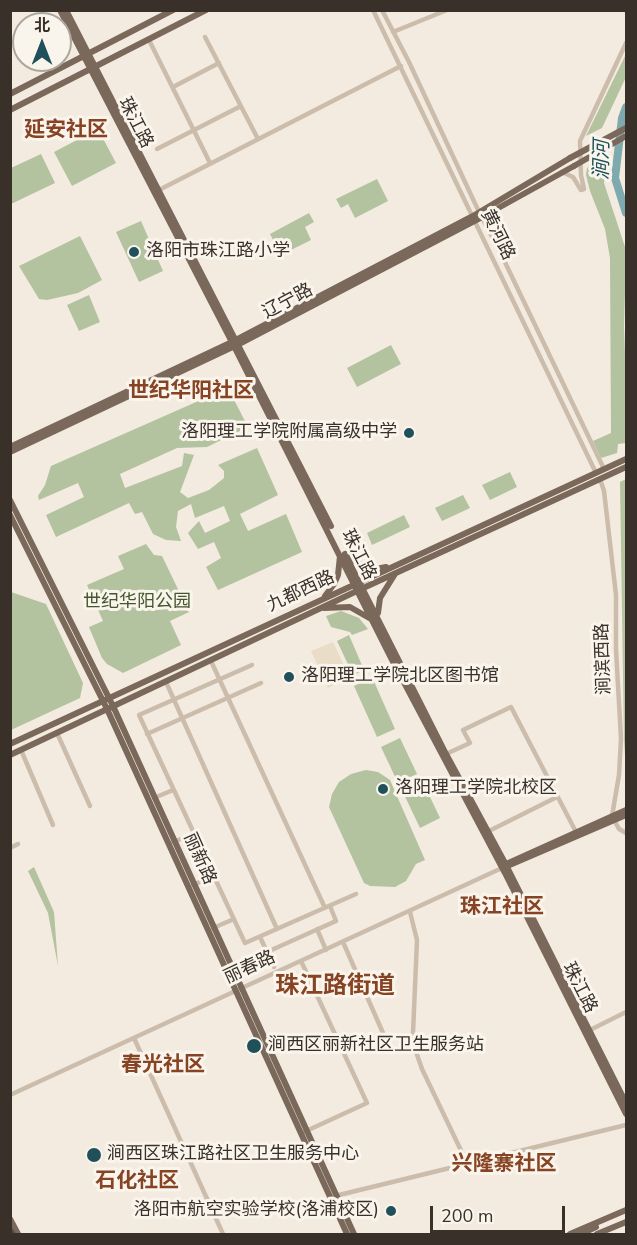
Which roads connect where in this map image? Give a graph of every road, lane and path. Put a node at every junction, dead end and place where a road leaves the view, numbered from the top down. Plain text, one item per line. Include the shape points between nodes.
1 (60, 10) edge
2 (66, 10) edge
3 (173, 10) edge
4 (206, 10) edge
5 (373, 10) edge
6 (382, 10) edge
7 (447, 10) edge
8 (393, 32) junction
9 (205, 37) dead end
10 (148, 40) junction
11 (627, 44) edge
12 (86, 55) junction
13 (409, 62) junction
14 (219, 63) junction
15 (401, 66) junction
16 (93, 68) junction
17 (173, 87) junction
18 (10, 94) edge
19 (241, 106) junction
20 (10, 110) edge
21 (627, 128) edge
22 (195, 130) junction
23 (627, 136) edge
24 (258, 139) junction
25 (157, 149) dead end
26 (210, 164) junction
27 (562, 172) junction
28 (159, 190) junction
29 (477, 216) junction
30 (236, 343) junction
31 (10, 447) edge
32 (10, 452) edge
33 (627, 459) edge
34 (627, 467) edge
35 (604, 469) junction
36 (596, 473) junction
37 (600, 479) junction
38 (10, 500) edge
39 (10, 515) edge
40 (341, 552) junction
41 (395, 565) junction
42 (396, 573) junction
43 (358, 582) junction
44 (361, 589) junction
45 (320, 600) junction
46 (321, 608) junction
47 (376, 619) junction
48 (211, 661) junction
49 (252, 665) dead end
50 (219, 680) junction
51 (166, 682) junction
52 (261, 683) dead end
53 (228, 698) junction
54 (106, 700) junction
55 (174, 700) junction
56 (110, 708) junction
57 (181, 719) junction
58 (57, 733) junction
59 (147, 734) junction
60 (10, 744) edge
61 (21, 750) junction
62 (446, 754) junction
63 (10, 755) edge
64 (173, 790) junction
65 (557, 796) junction
66 (152, 799) junction
67 (90, 806) dead end
68 (627, 810) edge
69 (627, 815) edge
70 (614, 818) junction
71 (54, 825) dead end
72 (489, 831) junction
73 (576, 832) junction
74 (627, 833) edge
75 (194, 834) junction
76 (171, 842) junction
77 (18, 844) dead end
78 (10, 848) edge
79 (505, 866) junction
80 (213, 876) junction
81 (191, 886) junction
82 (356, 894) dead end
83 (327, 907) junction
84 (410, 912) junction
85 (234, 919) junction
86 (210, 929) junction
87 (277, 929) junction
88 (317, 929) junction
89 (261, 937) junction
90 (343, 942) junction
91 (326, 950) junction
92 (267, 952) junction
93 (301, 961) junction
94 (274, 967) dead end
95 (238, 990) junction
96 (627, 1012) edge
97 (590, 1030) junction
98 (383, 1033) dead end
99 (134, 1038) junction
100 (10, 1095) edge
101 (627, 1103) edge
102 (627, 1114) edge
103 (627, 1125) edge
104 (303, 1132) junction
105 (467, 1163) junction
106 (333, 1197) junction
107 (627, 1211) edge
108 (10, 1219) edge
109 (627, 1223) edge
110 (584, 1233) edge
111 (18, 1234) edge
112 (223, 1234) edge
113 (346, 1234) edge
114 (354, 1234) edge
115 (570, 1234) edge
116 (597, 1234) edge
117 (608, 1234) edge

1 - 12 main road, 珠江路
2 - 12 main road, 珠江路
3 - 12 main road
4 - 10 main road
5 - 15 street, 黄河路
6 - 8 street, 黄河路
7 - 8 street
8 - 13 street, 黄河路
9 - 14 street
10 - 16 main road
10 - 17 street
11 - 27 street via 580,141 584,189
12 - 16 main road, 珠江路
12 - 18 main road
13 - 15 street
13 - 29 street, 黄河路
14 - 17 street
14 - 19 street
15 - 24 street
15 - 29 street, 黄河路
16 - 20 main road
16 - 28 main road, 珠江路
16 - 30 main road, 珠江路
17 - 22 street
19 - 22 street
19 - 24 street
21 - 29 main road, 辽宁路, bridge
22 - 25 street
22 - 26 street
23 - 27 main road, 辽宁路, bridge
24 - 26 street
26 - 28 street
27 - 29 main road, 辽宁路
28 - 30 main road, 珠江路
29 - 30 main road, 辽宁路
29 - 35 street, 黄河路 via 502,256
29 - 36 street, 黄河路
30 - 31 main road, 辽宁路
30 - 32 main road, 辽宁路
30 - 40 main road, 珠江路
33 - 35 main road, 九都西路
34 - 37 main road, 九都西路
35 - 36 main road, 九都西路
36 - 41 main road, 九都西路
37 - 42 main road, 九都西路
37 - 70 street, 涧滨西路 via 616,595 621,739
38 - 54 main road, 丽新路
39 - 54 main road, 丽新路
40 - 41 main road via 363,566 376,569
40 - 43 main road, 珠江路
40 - 45 main road via 334,584
41 - 43 main road, 九都西路
42 - 44 main road, 九都西路
42 - 47 main road via 380,597
43 - 44 main road, 珠江路
43 - 45 main road, 九都西路
44 - 46 main road, 九都西路
44 - 47 main road, 珠江路
45 - 54 main road, 九都西路
46 - 47 main road via 350,607
46 - 48 main road, 九都西路
47 - 62 main road, 珠江路
47 - 79 main road, 珠江路
48 - 50 street
48 - 51 main road, 九都西路
49 - 50 street
50 - 53 street
50 - 55 street
51 - 55 street
51 - 56 main road, 九都西路
52 - 53 street
53 - 57 street
53 - 83 street
54 - 56 main road, 丽新路
54 - 60 main road, 九都西路
55 - 57 street
55 - 59 street via 139,716
56 - 58 main road, 九都西路
56 - 66 main road, 丽新路
57 - 59 street
57 - 87 street
58 - 61 main road, 九都西路
58 - 67 street
59 - 64 street
61 - 63 main road, 九都西路
61 - 71 street
62 - 65 street via 470,743 463,730 511,707
62 - 72 main road, 珠江路
64 - 66 street
64 - 75 street
65 - 72 street
65 - 73 street
66 - 76 main road, 丽新路
68 - 70 main road, 丽春路
69 - 70 main road, 丽春路
70 - 73 main road, 丽春路
70 - 74 street via 619,829
70 - 79 main road, 丽春路
72 - 79 main road, 珠江路
73 - 79 main road, 丽春路
75 - 76 street
75 - 80 street
76 - 81 main road, 丽新路
77 - 78 street
79 - 84 street, 丽春路
79 - 97 main road, 珠江路
79 - 102 main road, 珠江路
80 - 81 street
80 - 85 street
81 - 86 main road, 丽新路
82 - 83 street
83 - 87 street
83 - 88 street via 336,921
84 - 90 street, 丽春路
84 - 105 street via 417,940 414,1046
85 - 86 street
85 - 89 street via 245,944
86 - 95 main road, 丽新路
87 - 89 street
88 - 91 street
88 - 92 street
89 - 92 street
90 - 91 street, 丽春路
90 - 98 street
91 - 93 street, 丽春路
92 - 94 street
93 - 95 street, 丽春路
93 - 104 street via 367,1103
95 - 99 street, 丽春路
95 - 104 main road, 丽新路
96 - 97 street
97 - 101 main road, 珠江路
99 - 100 street, 丽春路
99 - 112 street
103 - 105 street
104 - 106 main road, 丽新路
105 - 106 street
106 - 113 main road, 丽新路
106 - 114 main road, 丽新路
107 - 110 main road
107 - 115 main road
108 - 111 main road
109 - 116 main road
109 - 117 main road

